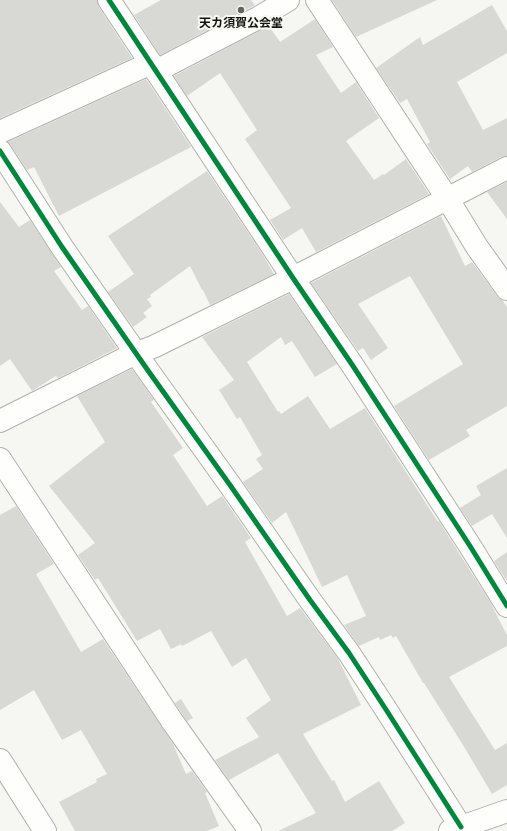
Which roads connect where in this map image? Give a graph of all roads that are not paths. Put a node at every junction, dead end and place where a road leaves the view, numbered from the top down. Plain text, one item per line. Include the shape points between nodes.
1 (109, 0) edge
2 (288, 0) edge
3 (317, 0) edge
4 (154, 67) junction
5 (0, 132) edge
6 (0, 152) edge
7 (507, 168) edge
8 (447, 198) junction
9 (293, 278) junction
10 (507, 289) edge
11 (136, 353) junction
12 (0, 421) edge
13 (0, 459) edge
14 (507, 606) edge
15 (0, 760) edge
16 (507, 810) edge
17 (462, 828) edge
18 (45, 831) edge
19 (250, 831) edge

1 - 4 street
2 - 4 street via 258,18
3 - 8 street
4 - 5 street
4 - 9 street
6 - 11 street
7 - 8 street
8 - 9 street
8 - 10 street
9 - 11 street
9 - 14 street via 362,380
11 - 12 street
11 - 17 street via 349,653
13 - 19 street via 172,721
15 - 18 street
16 - 17 street

